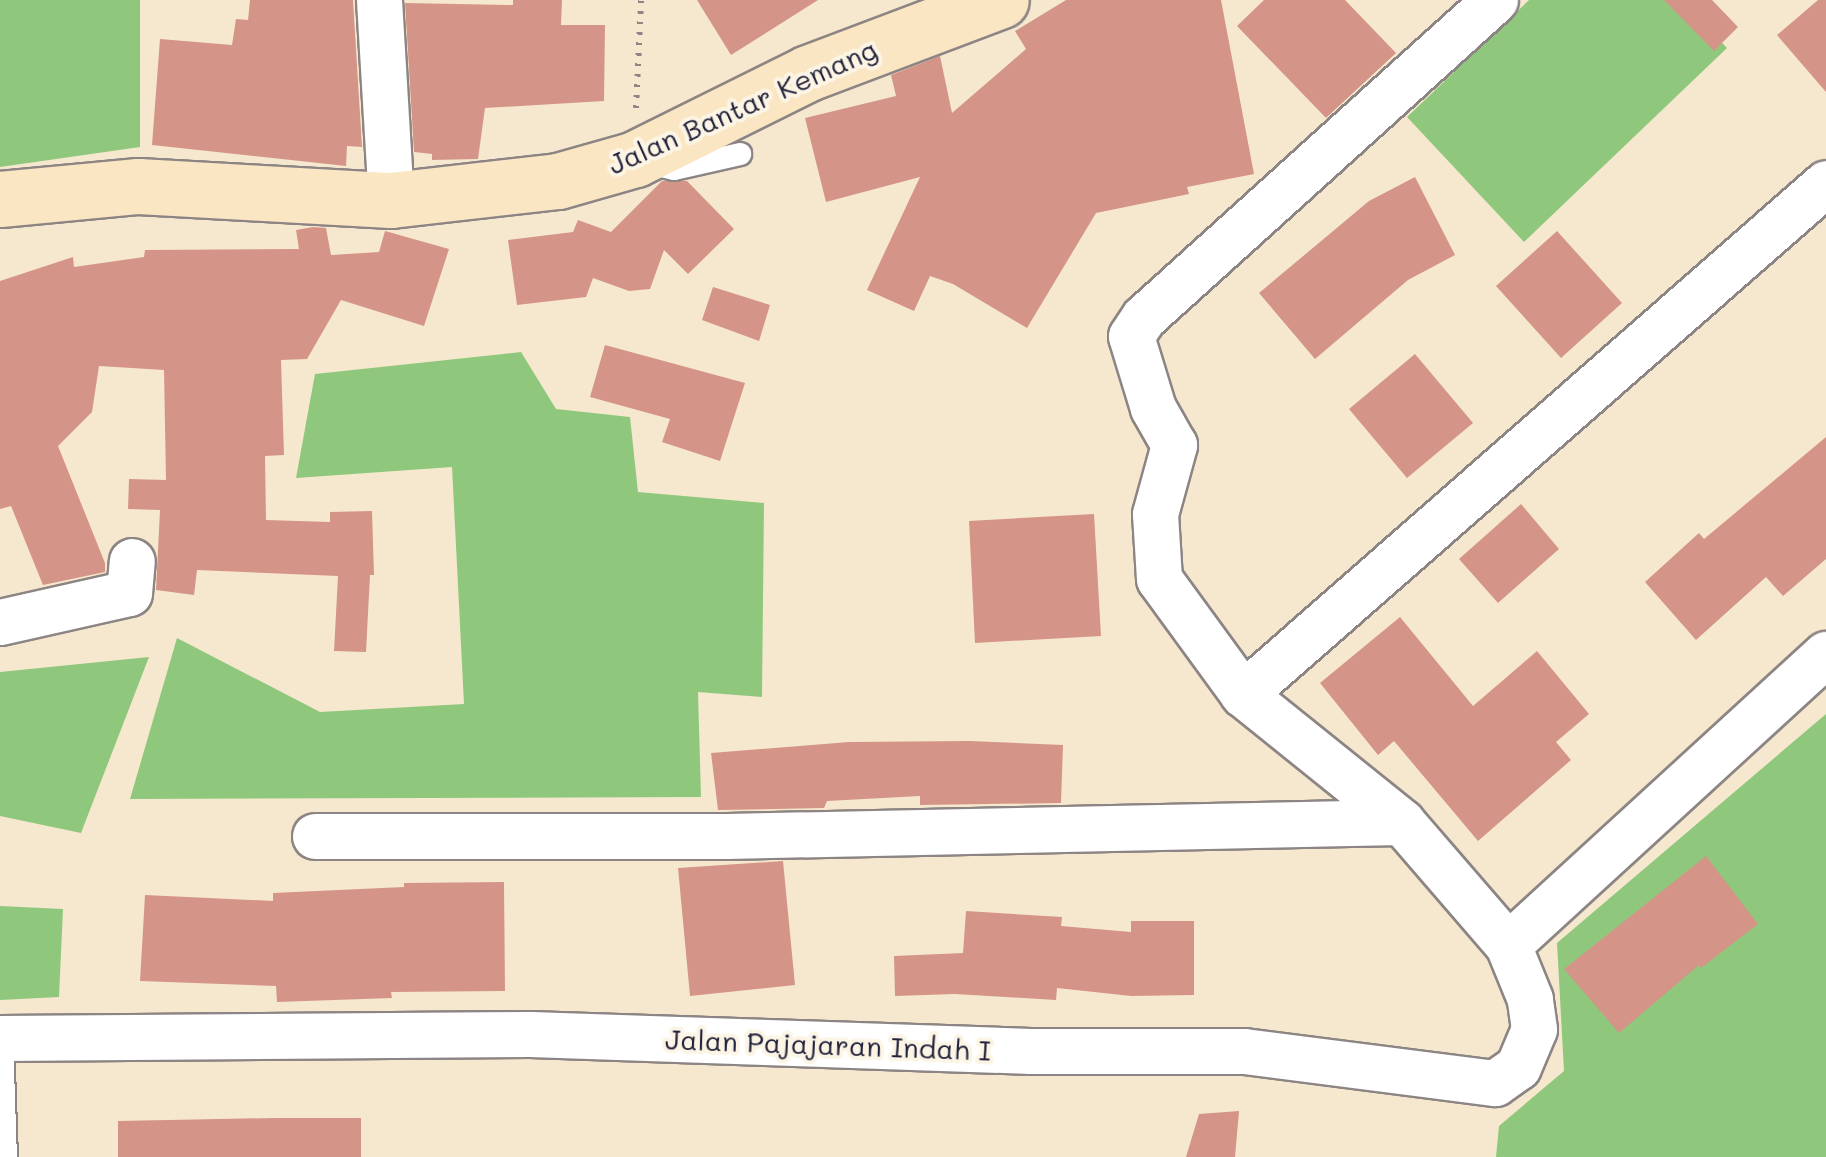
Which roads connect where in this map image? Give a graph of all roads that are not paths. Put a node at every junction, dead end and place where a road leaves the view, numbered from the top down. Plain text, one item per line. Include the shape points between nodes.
1 (379, 0) edge
2 (1000, 0) edge
3 (1495, 0) edge
4 (740, 154) dead end
5 (635, 159) junction
6 (1826, 183) edge
7 (0, 199) edge
8 (390, 200) junction
9 (132, 562) dead end
10 (0, 622) edge
11 (1826, 654) edge
12 (1244, 694) junction
13 (1402, 822) junction
14 (315, 836) dead end
15 (1508, 944) junction
16 (1, 1038) edge
17 (6, 1157) edge

1 - 8 street
2 - 5 street, Jalan Bantar Kemang via 808,74
3 - 12 street, Jalan Pajajaran Indah I via 1144,316 1131,336 1153,408 1174,444 1155,514 1159,579
4 - 5 lane via 674,169
5 - 8 street, Jalan Bantar Kemang via 558,182
6 - 12 street
7 - 8 street, Jalan Bantar Kemang via 138,186
9 - 10 street via 128,593
11 - 15 street
12 - 13 street, Jalan Pajajaran Indah I
13 - 14 street via 726,836
13 - 15 street, Jalan Pajajaran Indah I
15 - 16 street, Jalan Pajajaran Indah I via 1534,1029 1518,1068 1494,1083 1244,1051 1031,1051 530,1034
16 - 17 lane

